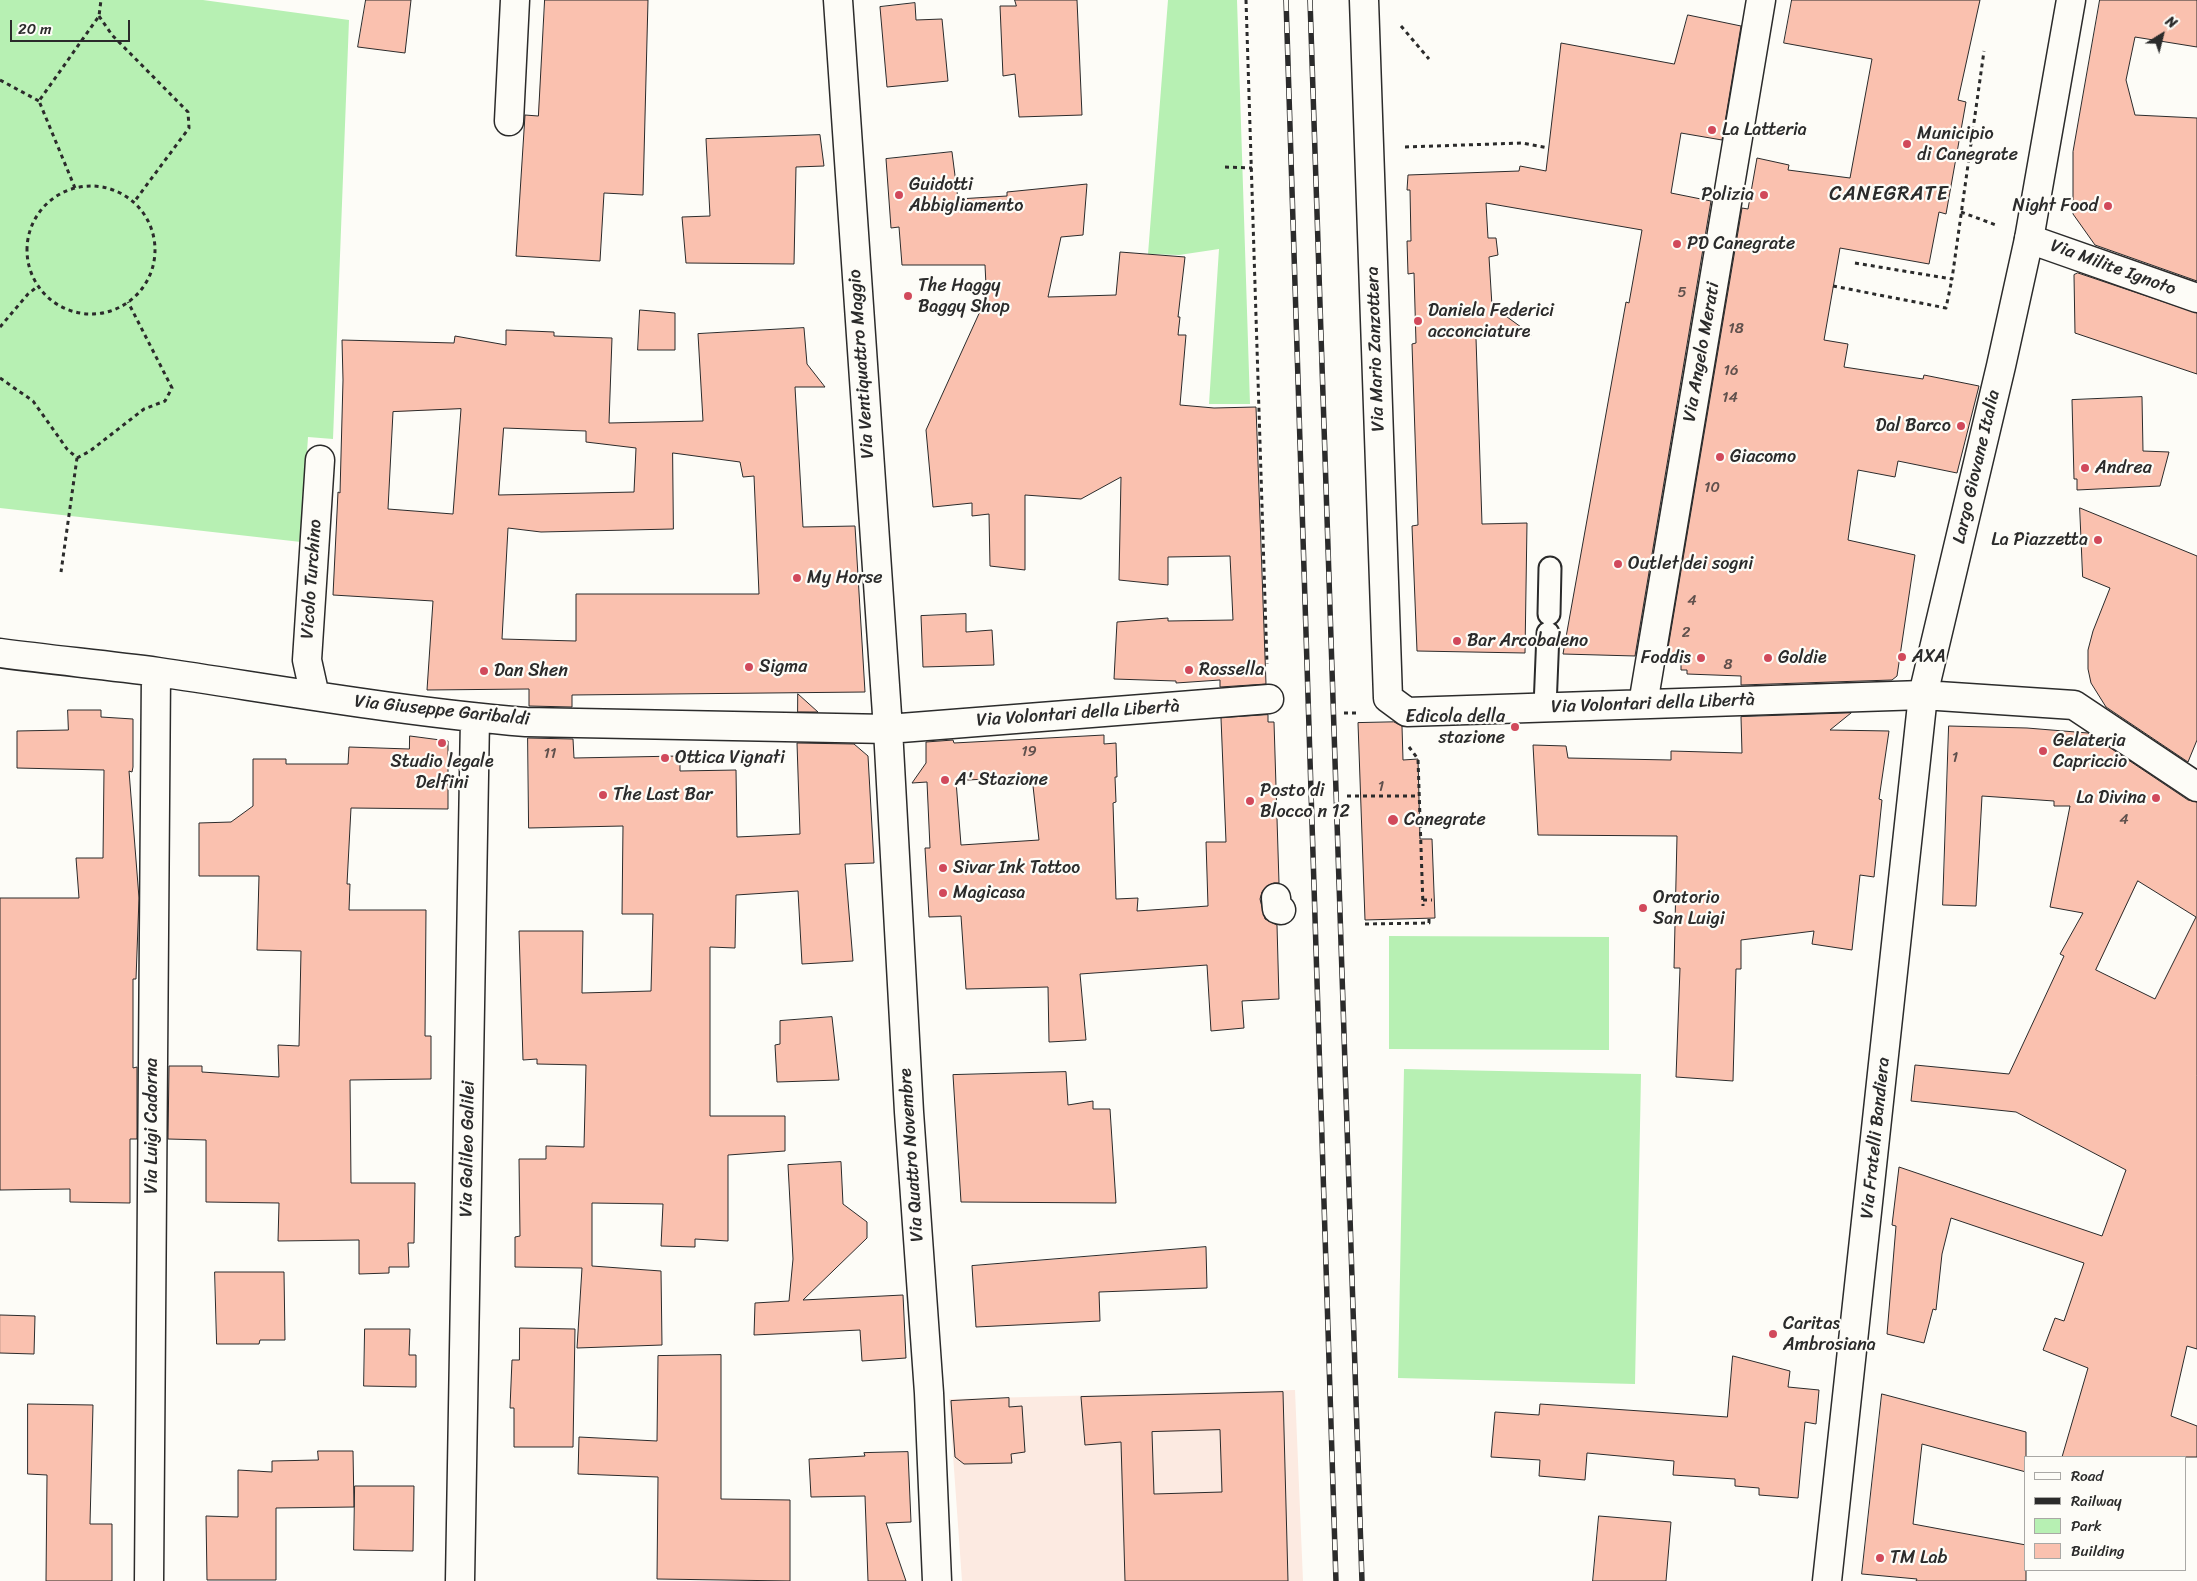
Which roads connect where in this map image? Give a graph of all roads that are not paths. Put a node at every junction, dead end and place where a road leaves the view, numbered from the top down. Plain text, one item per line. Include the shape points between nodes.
1 (515, 0) edge
2 (838, 0) edge
3 (1364, 0) edge
4 (1761, 0) edge
5 (2071, 0) edge
6 (509, 121) dead end
7 (2029, 238) junction
8 (2197, 298) edge
9 (320, 460) dead end
10 (1550, 568) dead end
11 (0, 652) edge
12 (156, 672) junction
13 (1923, 695) junction
14 (315, 696) junction
15 (1388, 698) joint
16 (1270, 700) road end
17 (1643, 704) junction
18 (1545, 707) junction
19 (475, 718) junction
20 (888, 729) junction
21 (2197, 787) edge
22 (149, 1581) edge
23 (460, 1581) edge
24 (937, 1581) edge
25 (1827, 1581) edge

1 - 6 street
2 - 20 street, Via Ventiquattro Maggio
3 - 15 street, Via Mario Zanzottera
4 - 17 street, Via Angelo Merati
5 - 7 street, Largo Giovane Italia
7 - 8 street, Via Milite Ignoto
7 - 13 street, Largo Giovane Italia
9 - 14 street, Vicolo Turchino via 307,660
10 - 18 lane
11 - 12 street, Via Giuseppe Garibaldi
12 - 14 street, Via Giuseppe Garibaldi
12 - 22 street, Via Luigi Cadorna
13 - 17 street, Via Volontari della Libertà
13 - 21 street, Via Volontari della Libertà via 2074,705
13 - 25 street, Via Fratelli Bandiera
14 - 19 street, Via Giuseppe Garibaldi
15 - 18 street, Via Volontari della Libertà via 1407,712
16 - 20 street, Via Volontari della Libertà
17 - 18 street, Via Volontari della Libertà
19 - 20 street, Via Giuseppe Garibaldi via 526,722
19 - 23 street, Via Galileo Galilei
20 - 24 street, Via Quattro Novembre via 909,1112 929,1393

